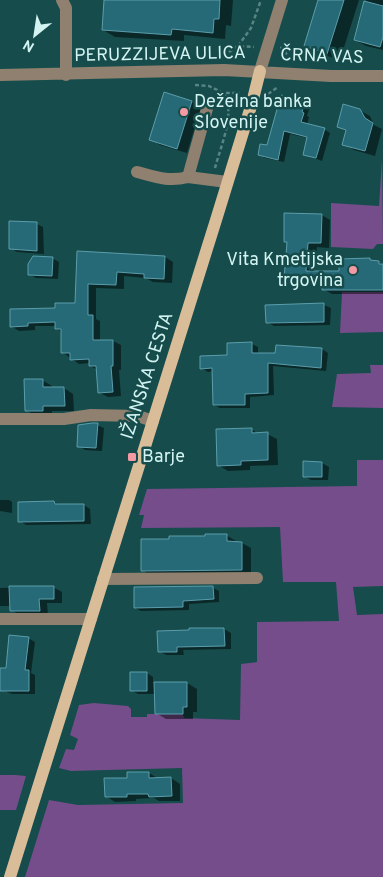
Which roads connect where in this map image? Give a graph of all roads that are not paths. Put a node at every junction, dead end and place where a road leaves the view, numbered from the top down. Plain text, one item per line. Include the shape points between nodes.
1 (62, 0) edge
2 (282, 0) edge
3 (260, 71) junction
4 (66, 74) junction
5 (0, 75) edge
6 (383, 76) edge
7 (208, 105) dead end
8 (137, 172) dead end
9 (188, 177) junction
10 (227, 182) junction
11 (0, 419) edge
12 (153, 421) junction
13 (257, 578) dead end
14 (103, 579) junction
15 (0, 619) edge
16 (91, 619) junction
17 (10, 877) edge

1 - 4 street via 66,8
2 - 3 street, IŽANSKA CESTA
3 - 4 street, PERUZZIJEVA ULICA
3 - 6 street, ČRNA VAS
3 - 10 main road, IŽANSKA CESTA
4 - 5 street, PERUZZIJEVA ULICA
7 - 9 street
8 - 9 street via 163,179
9 - 10 street
10 - 12 main road, IŽANSKA CESTA
11 - 12 street via 64,419 91,415 138,416
12 - 14 main road, IŽANSKA CESTA
13 - 14 street
14 - 16 main road, IŽANSKA CESTA
15 - 16 street
16 - 17 main road, IŽANSKA CESTA

